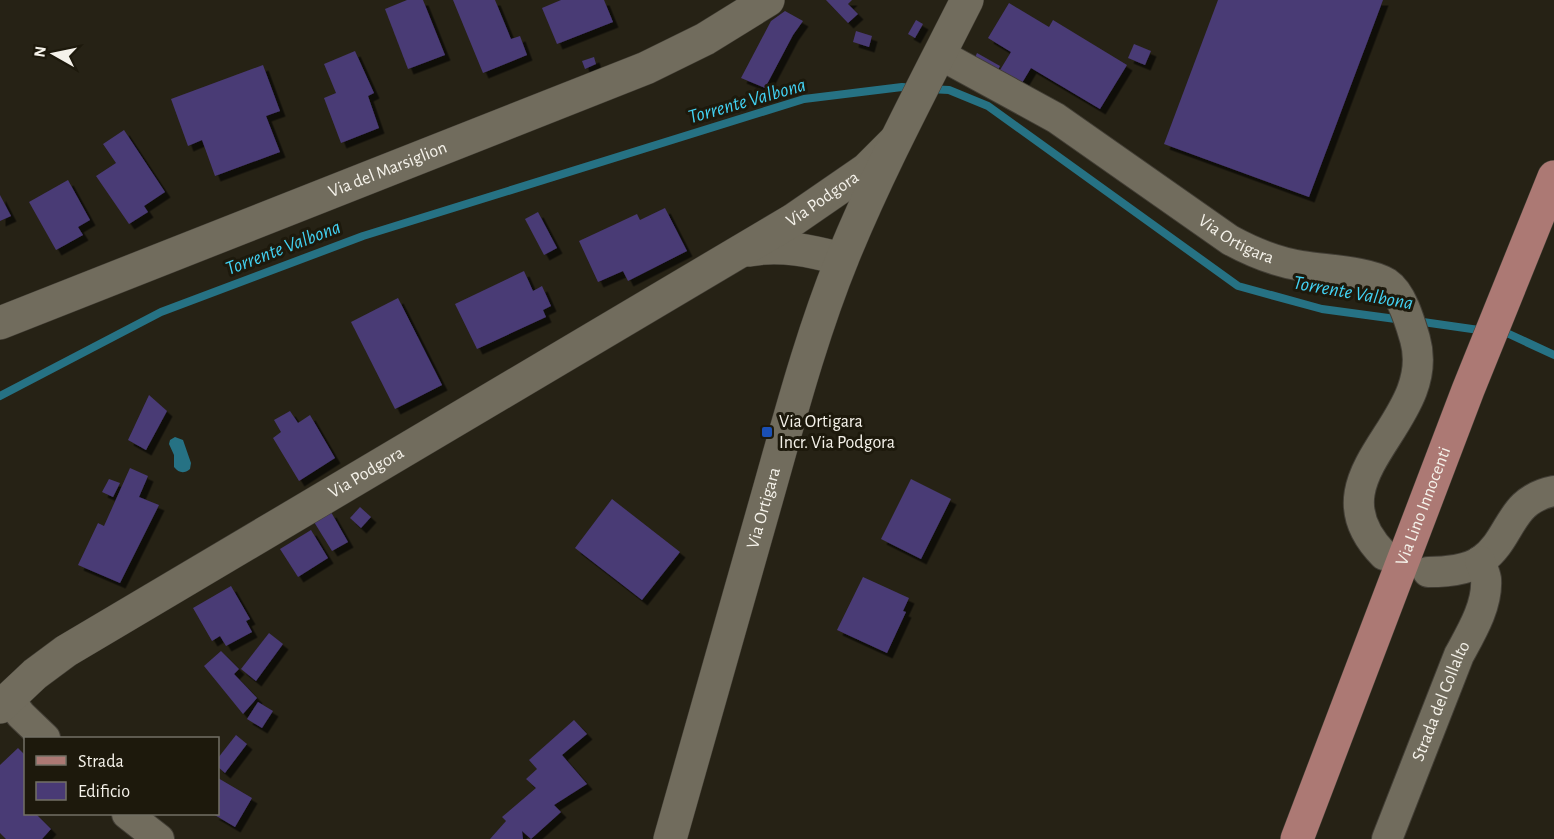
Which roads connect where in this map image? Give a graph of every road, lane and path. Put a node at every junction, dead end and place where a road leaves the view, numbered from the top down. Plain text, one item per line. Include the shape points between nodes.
1 (768, 0) edge
2 (967, 0) edge
3 (935, 63) junction
4 (901, 130) junction
5 (1554, 177) edge
6 (800, 216) junction
7 (744, 251) junction
8 (845, 251) junction
9 (0, 323) edge
10 (1554, 491) edge
11 (1384, 555) dead end
12 (1480, 561) junction
13 (1428, 572) dead end
14 (4, 702) edge
15 (44, 737) edge
16 (129, 815) edge
17 (159, 839) edge
18 (670, 839) edge
19 (1298, 839) edge
20 (1387, 839) edge

1 - 9 main road, Via del Marsiglion via 705,39 646,68
2 - 3 main road, Via Ortigara
3 - 4 main road, Via Ortigara
3 - 11 street, Via Ortigara via 1056,118 1250,251 1299,266 1353,273 1388,283 1402,305 1415,341 1417,372 1409,400 1360,486 1360,514
4 - 6 main road, Via Podgora via 867,169
4 - 8 main road, Via Ortigara
5 - 19 main road, Via Lino Innocenti via 1468,390
6 - 7 main road, Via Podgora
6 - 8 main road via 812,216 840,230
7 - 8 main road, Via Podgora via 769,246
7 - 14 main road, Via Podgora via 115,621 66,651
8 - 18 main road, Via Ortigara via 780,452
10 - 12 street via 1525,503 1494,549
12 - 13 street
12 - 20 street, Strada del Collalto via 1486,579 1484,600
14 - 15 street
16 - 17 street

